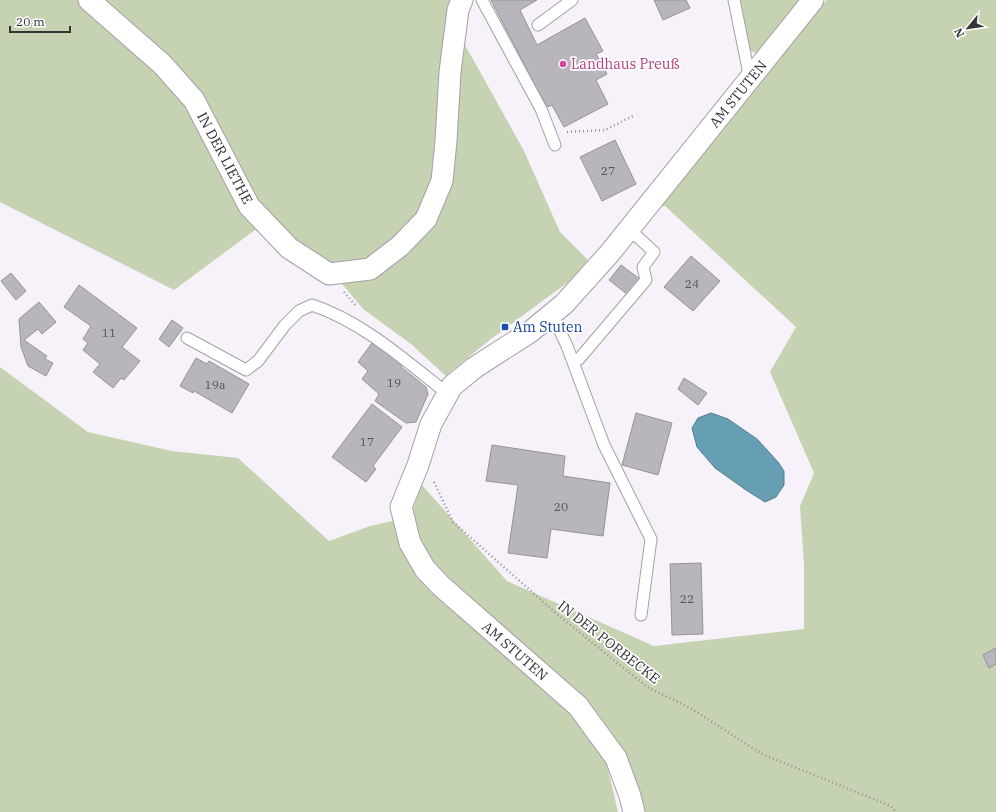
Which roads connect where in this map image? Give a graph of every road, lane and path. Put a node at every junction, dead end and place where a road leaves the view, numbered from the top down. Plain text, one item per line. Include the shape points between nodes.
1 (89, 0) edge
2 (462, 0) edge
3 (482, 0) edge
4 (572, 0) edge
5 (734, 0) edge
6 (813, 0) edge
7 (538, 25) dead end
8 (750, 79) junction
9 (635, 115) dead end
10 (550, 132) junction
11 (555, 145) dead end
12 (629, 229) junction
13 (552, 314) junction
14 (187, 338) dead end
15 (573, 361) junction
16 (448, 394) junction
17 (418, 465) junction
18 (641, 615) dead end
19 (634, 812) edge
20 (896, 812) edge

1 - 2 street, IN DER LIETHE via 162,64 194,100 249,206 289,248 329,274 370,269 400,246 426,219 442,181 450,72 458,10
3 - 10 lane via 541,109
4 - 7 lane
5 - 8 lane
6 - 8 street, AM STUTEN
8 - 12 street, AM STUTEN
9 - 10 path via 605,130
10 - 11 lane
12 - 13 street, AM STUTEN
12 - 15 lane via 654,252 644,267 646,280 579,359
13 - 15 lane
13 - 16 street, AM STUTEN via 530,332 474,368 452,386
14 - 16 lane via 246,370 258,360 284,325 312,305 331,311 371,336
15 - 18 lane via 604,445 651,539
16 - 17 street, AM STUTEN via 431,424
17 - 19 street, AM STUTEN via 401,507 410,543 425,569 578,706 616,758
17 - 20 path, IN DER PORBECKE via 433,479 453,522 558,615 647,687 692,709 762,754 891,806

